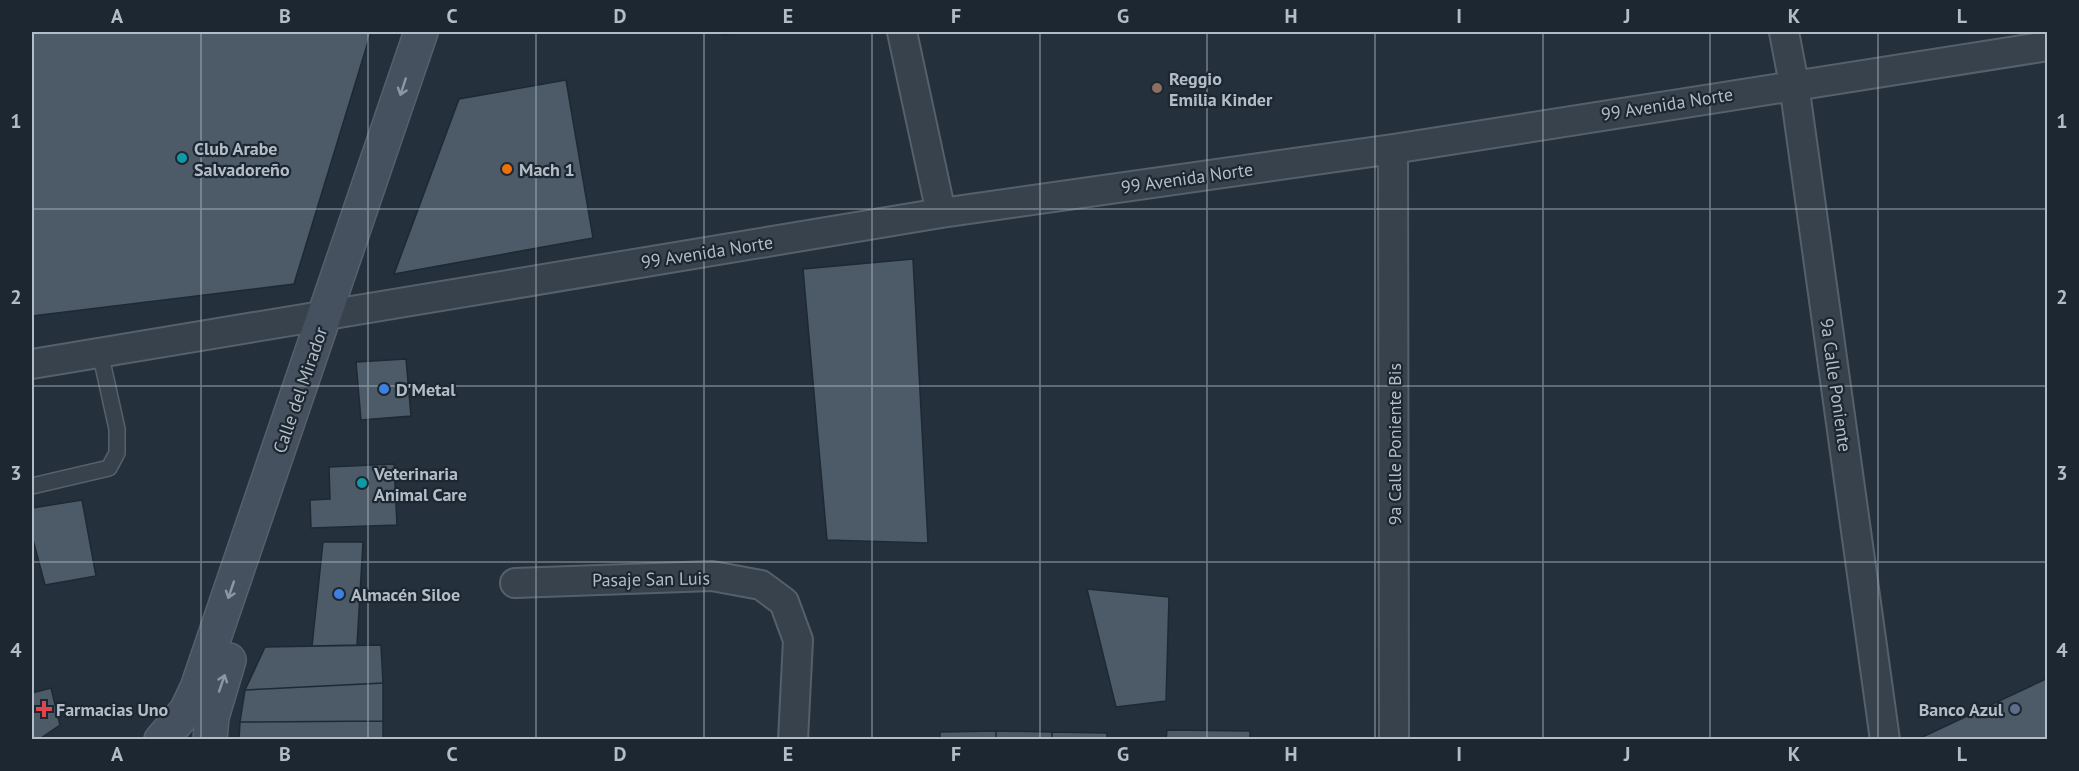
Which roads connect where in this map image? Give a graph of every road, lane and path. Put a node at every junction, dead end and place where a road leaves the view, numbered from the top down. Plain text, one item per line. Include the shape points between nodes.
1 (421, 32) edge
2 (445, 32) edge
3 (902, 32) edge
4 (1784, 32) edge
5 (2048, 46) edge
6 (1794, 84) junction
7 (1393, 149) junction
8 (941, 213) junction
9 (338, 313) junction
10 (100, 352) junction
11 (32, 364) edge
12 (32, 486) edge
13 (515, 583) dead end
14 (161, 740) edge
15 (210, 740) edge
16 (793, 740) edge
17 (1394, 740) edge
18 (1885, 740) edge

1 -> 9 main road, Calle del Mirador
2 - 9 main road, Calle del Mirador
3 - 8 street
4 - 6 street, 9a Calle Poniente
5 - 6 street, 99 Avenida Norte
6 - 7 street, 99 Avenida Norte
6 - 18 street, 9a Calle Poniente
7 - 8 street, 99 Avenida Norte
7 - 17 street, 9a Calle Poniente Bis
8 - 9 street, 99 Avenida Norte
9 - 10 street, 99 Avenida Norte
9 -> 14 main road, Calle del Mirador via 197,688 186,711
15 -> 9 main road, Calle del Mirador via 217,696
10 - 11 street, 99 Avenida Norte
10 - 12 lane via 117,429 117,453 109,468
13 - 16 street, Pasaje San Luis via 712,576 761,585 784,602 798,640

